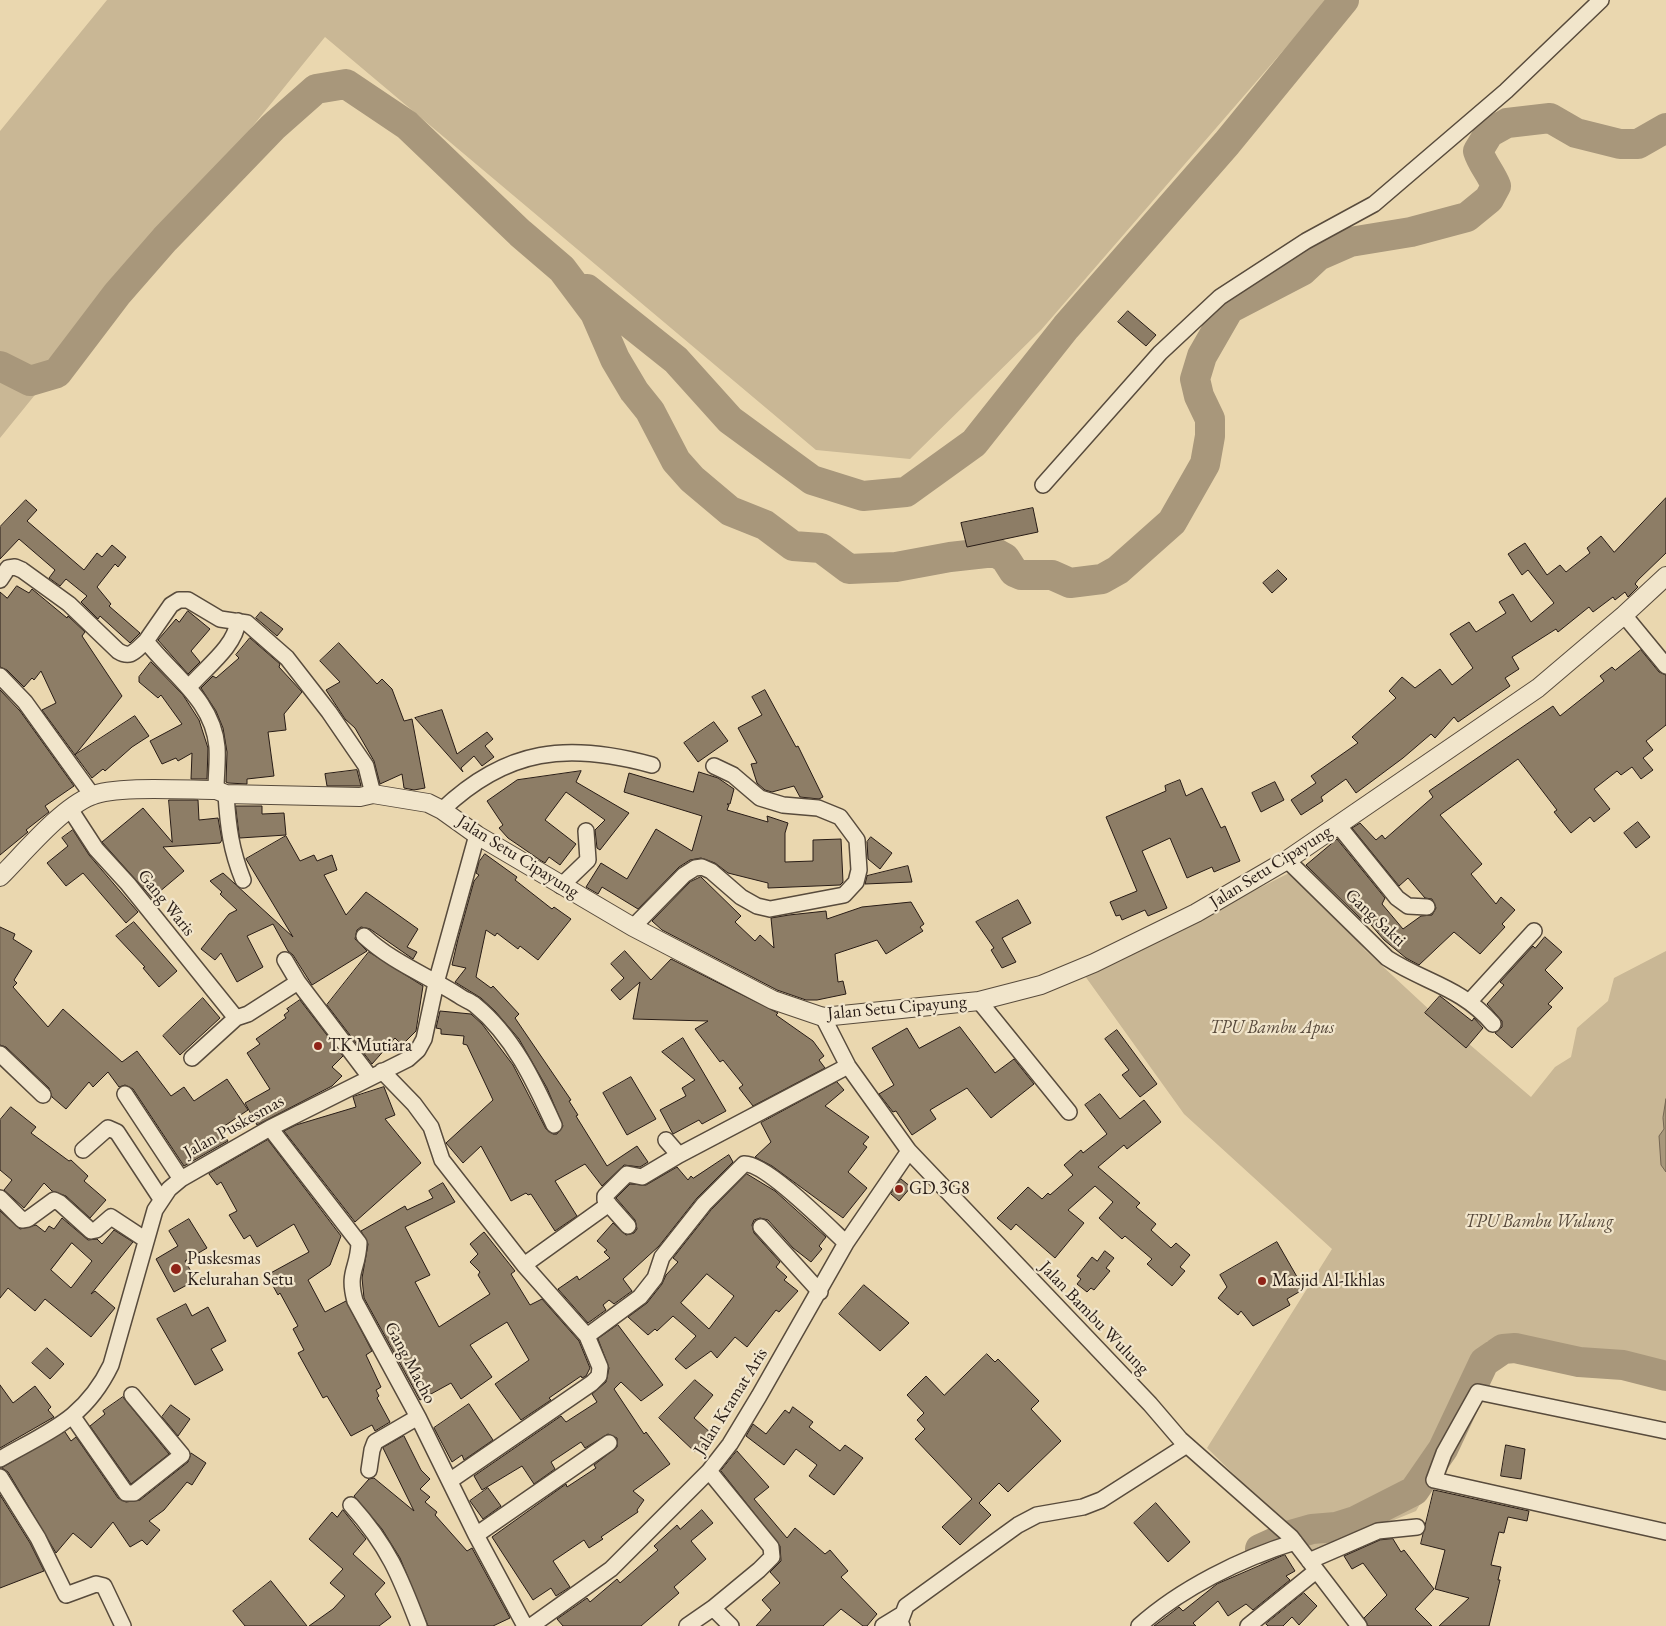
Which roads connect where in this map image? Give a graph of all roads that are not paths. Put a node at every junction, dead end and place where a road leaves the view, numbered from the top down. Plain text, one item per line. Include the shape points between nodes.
1 (1601, 0) edge
2 (1042, 485) dead end
3 (0, 580) edge
4 (1664, 583) edge
5 (1624, 615) junction
6 (238, 620) junction
7 (146, 641) junction
8 (1666, 666) edge
9 (0, 676) edge
10 (189, 687) junction
11 (652, 765) dead end
12 (714, 766) dead end
13 (221, 792) junction
14 (373, 794) junction
15 (92, 795) junction
16 (70, 808) junction
17 (442, 810) junction
18 (1338, 825) junction
19 (586, 831) dead end
20 (477, 835) junction
21 (1288, 860) junction
22 (0, 876) edge
23 (243, 880) dead end
24 (561, 886) junction
25 (1426, 908) dead end
26 (633, 927) junction
27 (1534, 931) dead end
28 (364, 936) dead end
29 (285, 960) dead end
30 (298, 982) junction
31 (436, 983) junction
32 (979, 1000) junction
33 (1470, 1001) junction
34 (823, 1017) junction
35 (236, 1018) junction
36 (1493, 1024) dead end
37 (0, 1054) edge
38 (192, 1058) dead end
39 (848, 1066) junction
40 (376, 1074) junction
41 (125, 1094) dead end
42 (43, 1095) dead end
43 (1069, 1112) dead end
44 (554, 1125) dead end
45 (270, 1128) junction
46 (666, 1140) dead end
47 (83, 1150) dead end
48 (909, 1150) junction
49 (680, 1155) junction
50 (180, 1178) junction
51 (0, 1198) edge
52 (161, 1199) junction
53 (609, 1204) junction
54 (628, 1226) dead end
55 (761, 1227) dead end
56 (146, 1240) junction
57 (846, 1243) junction
58 (524, 1265) junction
59 (820, 1292) junction
60 (587, 1336) junction
61 (132, 1395) dead end
62 (73, 1417) junction
63 (418, 1417) junction
64 (1666, 1431) edge
65 (608, 1443) dead end
66 (1187, 1445) junction
67 (0, 1459) edge
68 (369, 1470) dead end
69 (709, 1472) junction
70 (0, 1477) edge
71 (451, 1480) junction
72 (352, 1505) dead end
73 (1418, 1527) dead end
74 (1666, 1532) edge
75 (476, 1535) junction
76 (1293, 1540) junction
77 (1312, 1566) junction
78 (713, 1608) junction
79 (902, 1621) edge
80 (123, 1626) edge
81 (419, 1626) edge
82 (525, 1626) edge
83 (531, 1626) edge
84 (686, 1626) edge
85 (731, 1626) edge
86 (882, 1626) edge
87 (1139, 1626) edge
88 (1248, 1626) edge
89 (1359, 1626) edge

1 - 2 street via 1506,91 1374,204 1306,241 1220,297 1160,353
3 - 7 street via 8,568 22,570 69,604 126,656 131,656
4 - 5 street, Jalan Setu Cipayung
5 - 8 street
5 - 18 street, Jalan Setu Cipayung via 1538,688
6 - 7 street via 220,619 188,600 180,600 171,605
6 - 10 street via 237,632
6 - 14 street via 247,623 287,658 329,712 366,766
7 - 10 street via 161,661
9 - 15 street via 25,702
10 - 13 street via 204,707 212,727
11 - 17 street via 584,753 539,756 494,770 463,790
12 - 26 street via 733,775 760,798 783,805 818,808 840,817 857,840 859,870 856,882 844,895 770,909 742,897 710,871 695,868 684,875
13 - 14 street, Jalan Setu Cipayung via 360,798
13 - 15 street, Jalan Setu Cipayung via 114,791
13 - 23 street via 232,854
14 - 17 street, Jalan Setu Cipayung via 428,803
15 - 16 street, Jalan Setu Cipayung
16 - 22 street, Jalan Setu Cipayung
16 - 35 street, Gang Waris via 96,849
17 - 20 street, Jalan Setu Cipayung
18 - 21 street, Jalan Setu Cipayung
18 - 25 street via 1397,898 1408,906
19 - 24 street via 588,860
20 - 24 street, Jalan Setu Cipayung
20 - 31 street, Jalan Puskesmas
21 - 32 street, Jalan Setu Cipayung via 1196,913 1094,963 1041,985
21 - 33 street, Gang Sakti via 1387,958
24 - 26 street, Jalan Setu Cipayung
26 - 34 street, Jalan Setu Cipayung via 773,1000
27 - 33 street
28 - 31 street via 390,958
29 - 30 street
30 - 35 street via 248,1014
30 - 40 street
31 - 40 street, Jalan Puskesmas via 421,1045 408,1059
31 - 44 street via 474,1004 502,1032 531,1075
32 - 34 street, Jalan Setu Cipayung
32 - 43 street
33 - 36 street, Gang Sakti
34 - 39 street, Jalan Bambu Wulung
35 - 38 street
37 - 42 street
39 - 48 street, Jalan Bambu Wulung
39 - 49 street
40 - 45 street, Jalan Puskesmas
40 - 58 street via 414,1104 431,1127 442,1160
41 - 50 street
45 - 50 street, Jalan Puskesmas
45 - 63 street, Gang Macho via 359,1243 350,1284 355,1301
46 - 49 street
47 - 52 street via 108,1128 116,1132
48 - 57 street, Jalan Kramat Aris
48 - 66 street, Jalan Bambu Wulung
49 - 53 street via 642,1177 627,1174 605,1196
50 - 52 street, Jalan Puskesmas
51 - 56 street via 22,1220 54,1200 91,1231 111,1216
52 - 56 street, Jalan Puskesmas
53 - 54 street
53 - 58 street
55 - 59 street
56 - 62 street, Jalan Puskesmas via 111,1365 95,1393
57 - 59 street, Jalan Kramat Aris
57 - 60 street via 788,1190 756,1167 744,1164 704,1204 662,1257 655,1278 640,1297
58 - 60 street
59 - 69 street, Jalan Kramat Aris via 730,1444
60 - 71 street via 600,1367 599,1376
61 - 62 street via 182,1455 134,1494 126,1494
62 - 67 street, Jalan Puskesmas
63 - 68 street via 375,1442
63 - 71 street, Gang Macho
64 - 74 street via 1478,1392 1444,1453 1434,1480
65 - 75 street
66 - 76 street, Jalan Bambu Wulung
66 - 79 street via 1101,1500 1083,1507 1037,1515 1018,1525 906,1606
69 - 78 street via 773,1552 759,1570
69 - 83 street, Jalan Kramat Aris via 611,1568
70 - 80 street via 38,1538 66,1595 96,1584 104,1586
71 - 75 street, Gang Macho
72 - 81 street via 388,1552
73 - 77 street via 1378,1531
75 - 82 street, Gang Macho
76 - 77 street, Jalan Bambu Wulung
76 - 87 street via 1214,1577
77 - 88 street
77 - 89 street, Jalan Bambu Wulung
78 - 84 street
78 - 85 street
79 - 86 street

